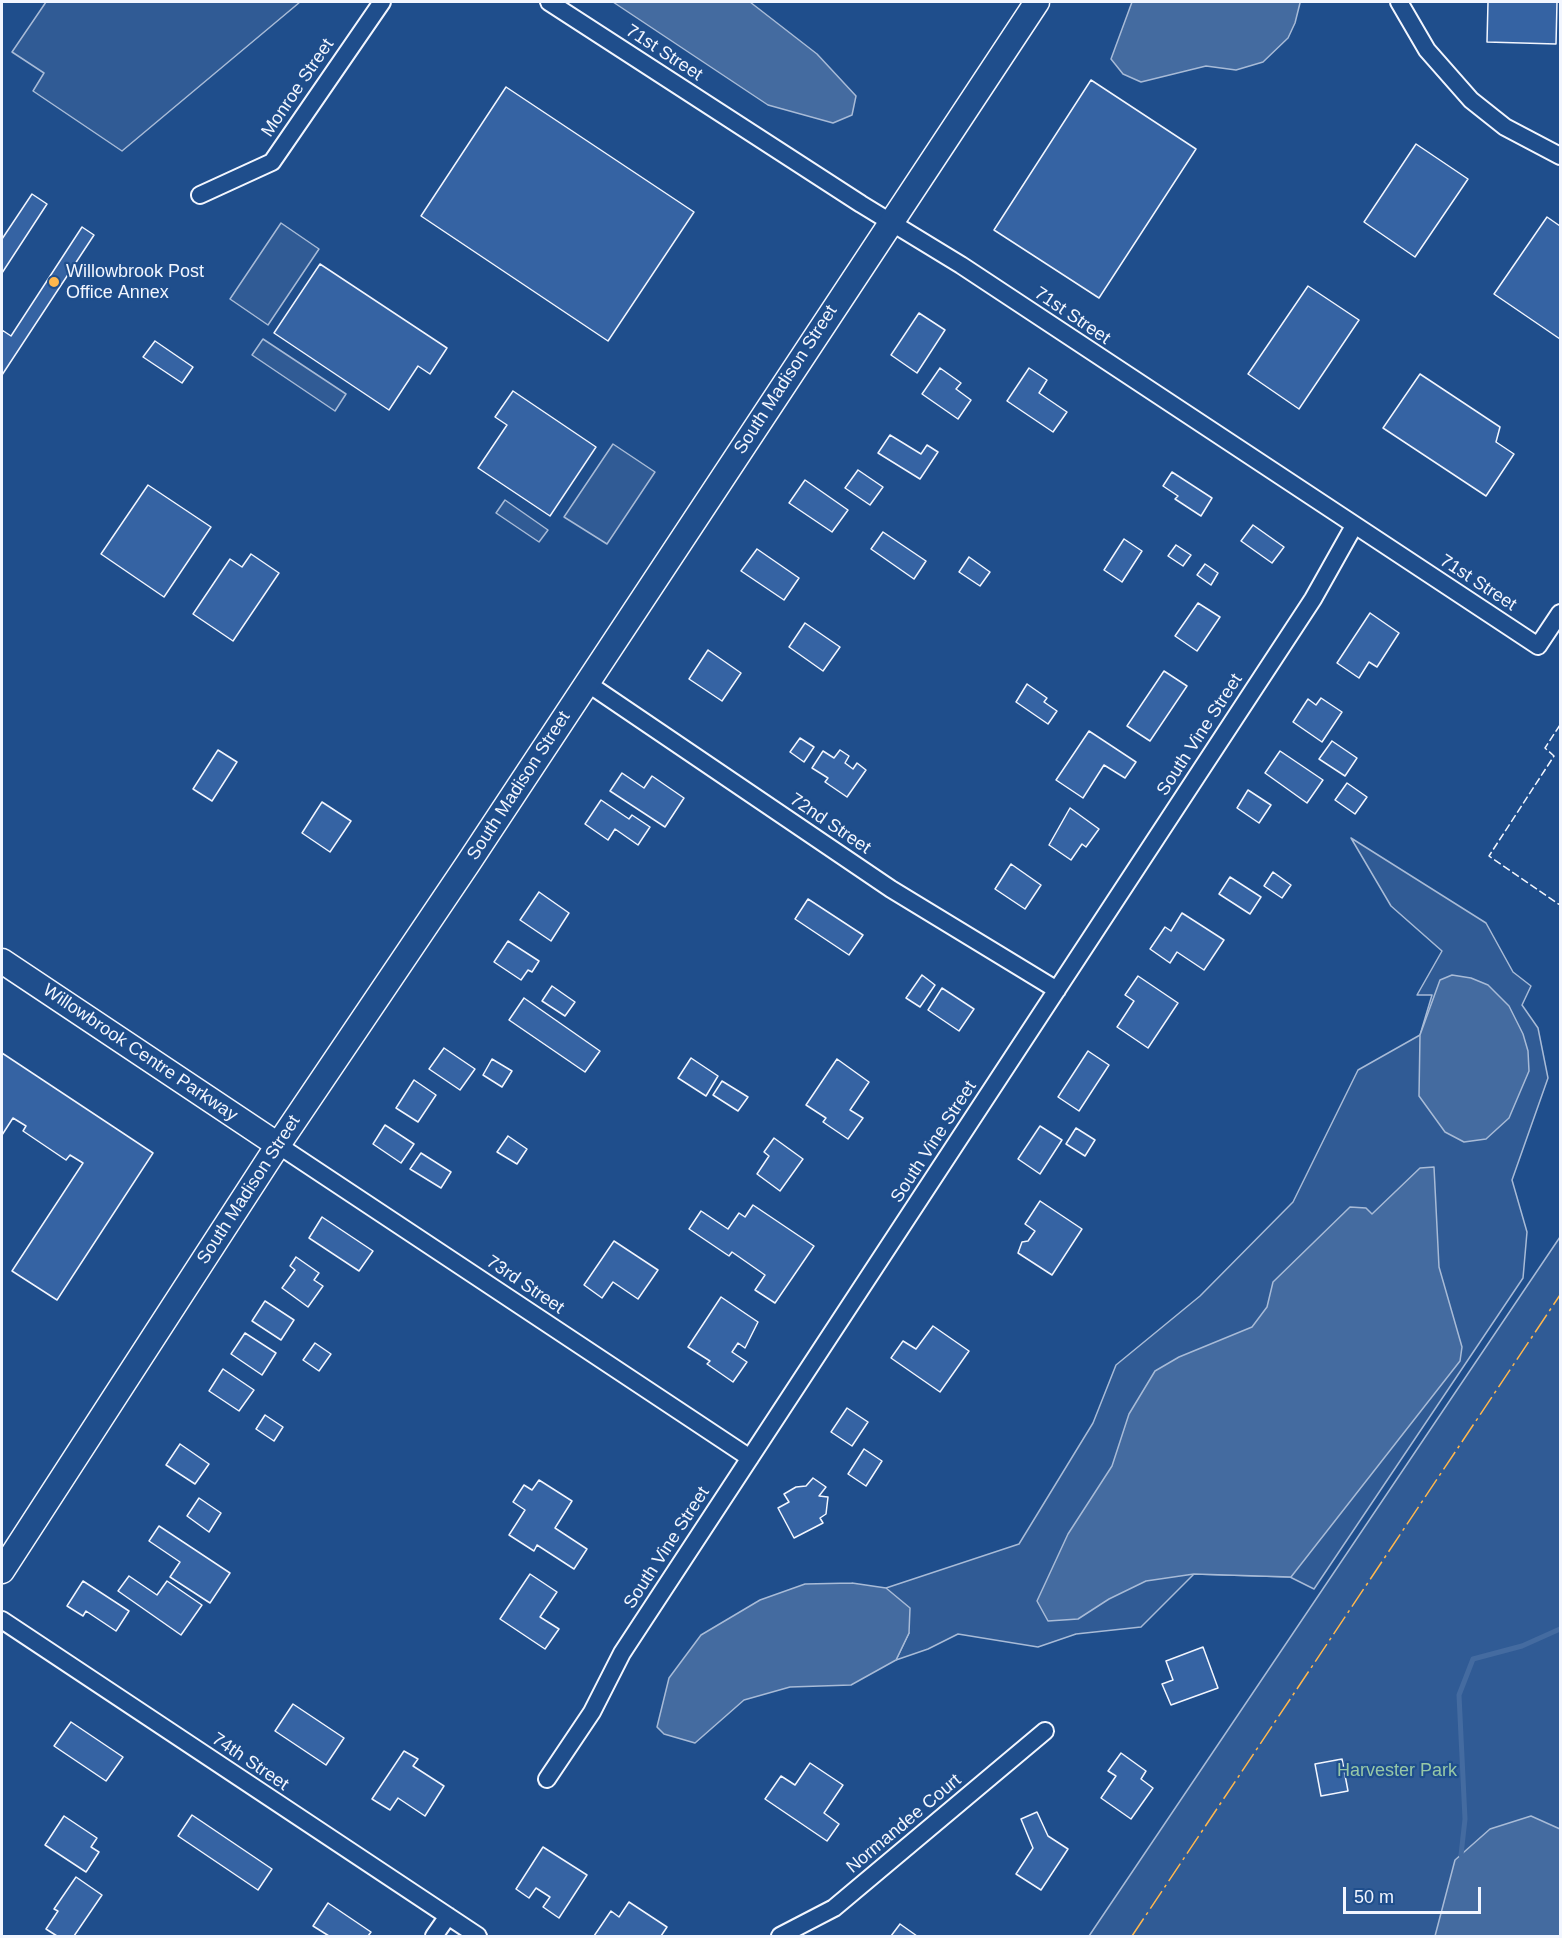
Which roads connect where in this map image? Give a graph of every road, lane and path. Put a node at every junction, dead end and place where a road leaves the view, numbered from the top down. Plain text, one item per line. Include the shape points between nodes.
1 (382, 2) edge
2 (549, 2) edge
3 (1037, 2) edge
4 (1399, 2) edge
5 (1560, 156) edge
6 (200, 195) dead end
7 (890, 222) junction
8 (1354, 526) junction
9 (1560, 613) edge
10 (587, 683) junction
11 (2, 961) edge
12 (1057, 990) junction
13 (278, 1145) junction
14 (750, 1458) junction
15 (2, 1571) edge
16 (2, 1620) edge
17 (1046, 1731) dead end
18 (547, 1779) dead end
19 (448, 1916) junction
20 (434, 1936) edge
21 (478, 1936) edge
22 (780, 1936) edge

1 - 6 street, Monroe Street via 272,162
2 - 7 street, 71st Street
3 - 7 street, South Madison Street
4 - 5 street via 1427,50 1471,100 1505,127
7 - 8 street, 71st Street
7 - 10 street, South Madison Street
8 - 9 street, 71st Street via 1538,646
8 - 12 street, South Vine Street via 1313,599
10 - 12 street, 72nd Street via 891,889
10 - 13 street, South Madison Street
11 - 13 street, Willowbrook Centre Parkway
12 - 14 street, South Vine Street
13 - 14 street, 73rd Street
13 - 15 street, South Madison Street
14 - 18 street, South Vine Street via 622,1653 592,1712
16 - 19 street, 74th Street
17 - 22 street, Normandee Court via 834,1908
19 - 20 street
19 - 21 street, 74th Street

